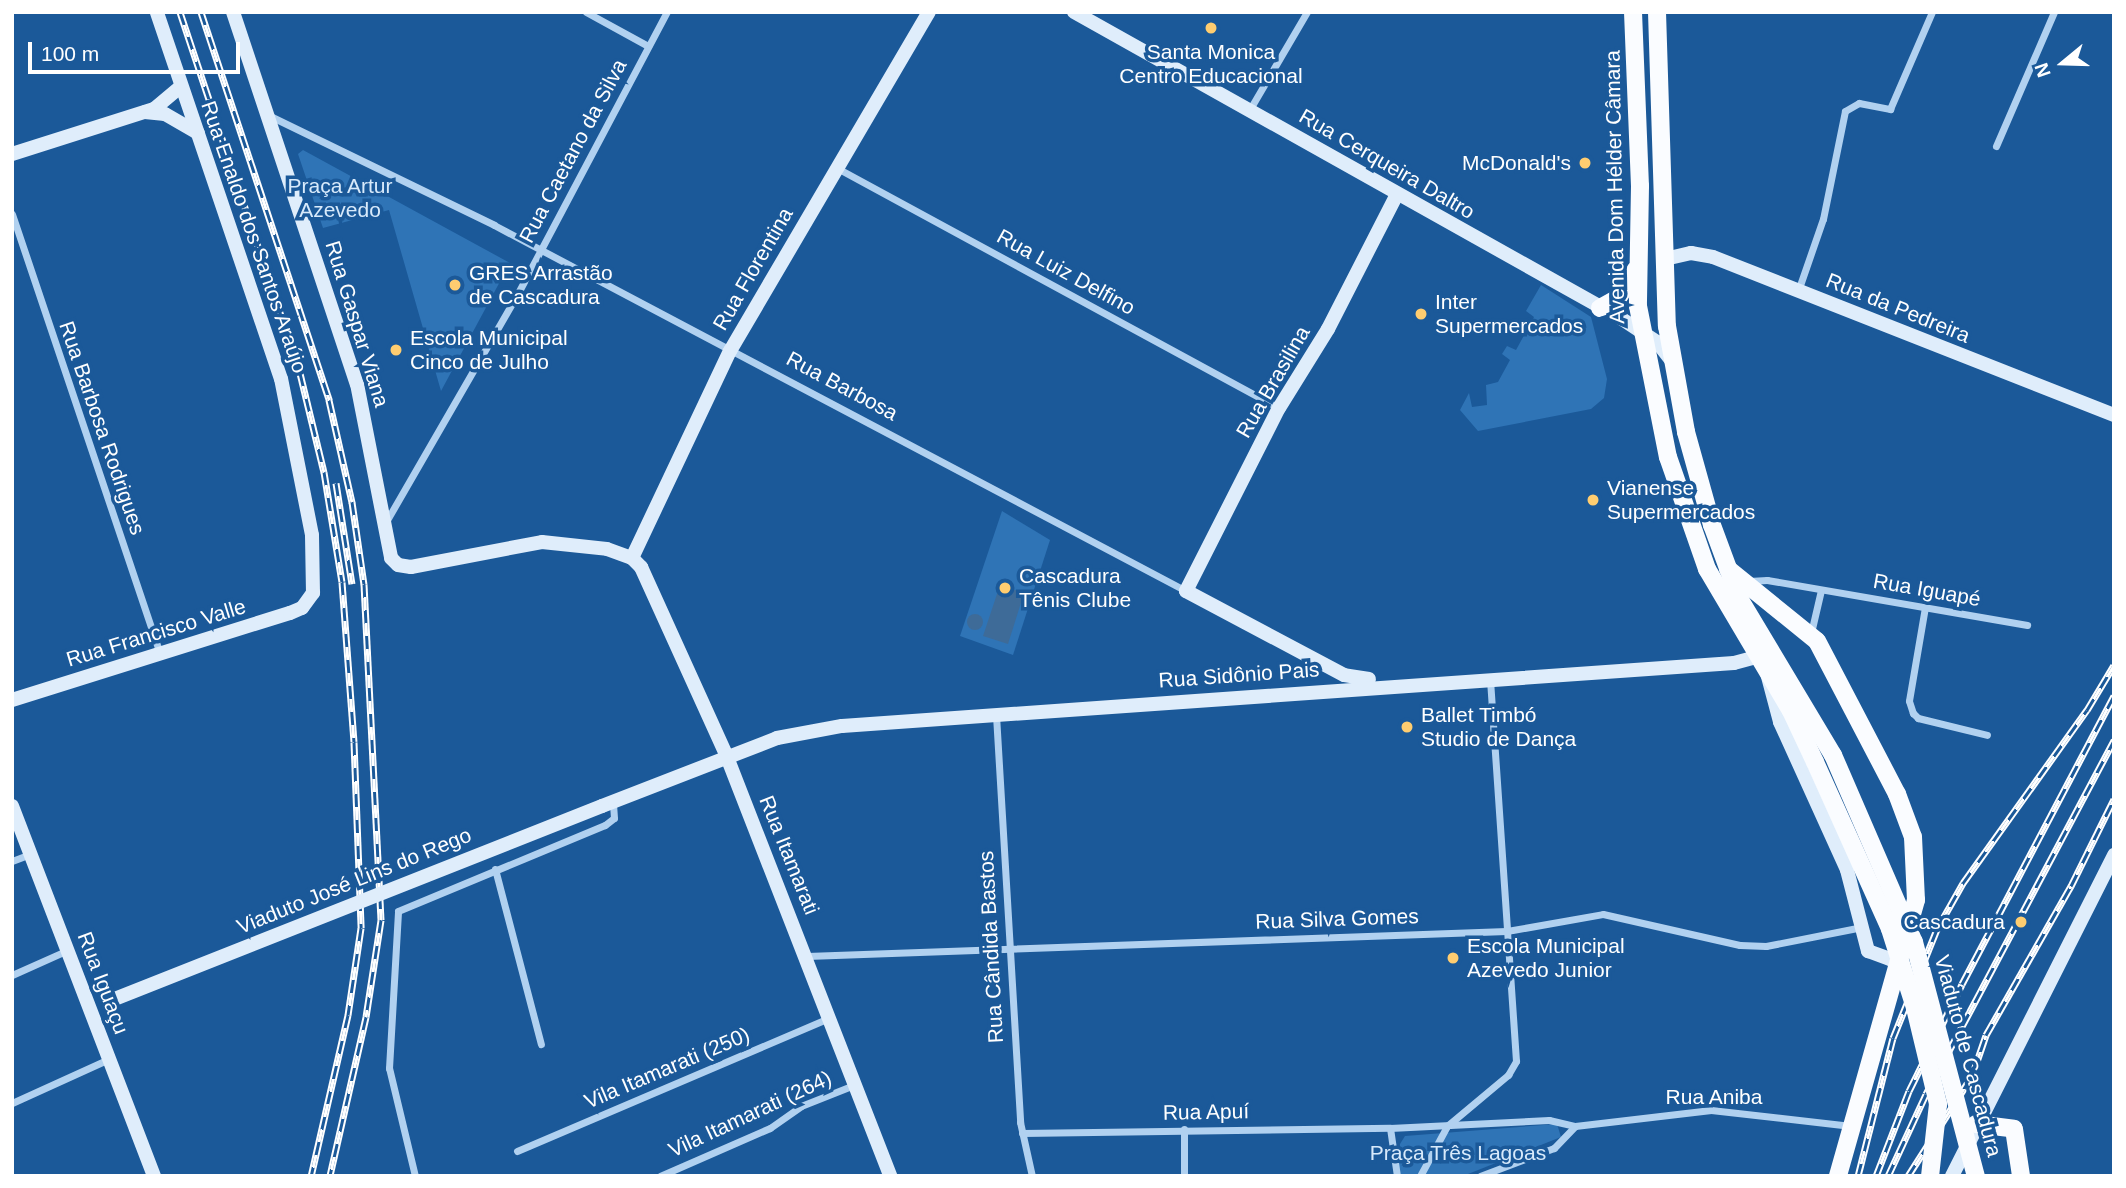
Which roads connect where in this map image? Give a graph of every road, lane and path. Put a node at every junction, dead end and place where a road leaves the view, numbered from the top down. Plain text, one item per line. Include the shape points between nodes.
1 (157, 12) edge
2 (233, 12) edge
3 (586, 12) edge
4 (667, 12) edge
5 (929, 12) edge
6 (1074, 12) edge
7 (1307, 12) edge
8 (1633, 12) edge
9 (1657, 12) edge
10 (1932, 12) edge
11 (2054, 12) edge
12 (648, 46) junction
13 (181, 86) junction
14 (1251, 109) junction
15 (145, 112) junction
16 (266, 114) junction
17 (198, 133) junction
18 (1996, 146) dead end
19 (12, 154) edge
20 (836, 167) junction
21 (1397, 194) junction
22 (12, 214) edge
23 (540, 251) junction
24 (1665, 259) junction
25 (1637, 266) junction
26 (1798, 291) junction
27 (1600, 308) junction
28 (1640, 331) junction
29 (730, 351) junction
30 (1672, 361) junction
31 (1279, 408) junction
32 (2114, 415) edge
33 (384, 525) junction
34 (632, 558) junction
35 (1726, 566) junction
36 (1745, 582) junction
37 (1821, 590) junction
38 (1186, 591) junction
39 (309, 601) joint
40 (1925, 607) junction
41 (2027, 625) dead end
42 (1811, 634) junction
43 (160, 653) junction
44 (1762, 664) junction
45 (1490, 679) junction
46 (1401, 683) junction
47 (12, 700) edge
48 (996, 715) junction
49 (1987, 735) dead end
50 (727, 757) junction
51 (1815, 762) joint
52 (607, 804) junction
53 (12, 806) edge
54 (30, 854) junction
55 (2114, 855) edge
56 (12, 862) edge
57 (495, 869) junction
58 (1863, 927) junction
59 (1507, 931) junction
60 (1008, 949) junction
61 (68, 950) junction
62 (1901, 954) junction
63 (807, 956) junction
64 (12, 975) edge
65 (90, 1008) junction
66 (830, 1018) junction
67 (541, 1044) dead end
68 (109, 1059) junction
69 (855, 1084) junction
70 (12, 1103) edge
71 (1976, 1124) junction
72 (1447, 1126) junction
73 (1575, 1126) junction
74 (1853, 1127) junction
75 (1390, 1128) junction
76 (1184, 1129) junction
77 (1022, 1133) junction
78 (517, 1151) dead end
79 (154, 1176) edge
80 (415, 1176) edge
81 (660, 1176) edge
82 (890, 1176) edge
83 (1032, 1176) edge
84 (1184, 1176) edge
85 (1397, 1176) edge
86 (1420, 1176) edge
87 (1480, 1176) edge
88 (1838, 1176) edge
89 (1930, 1176) edge
90 (1952, 1176) edge
91 (1976, 1176) edge
92 (2021, 1176) edge

1 - 13 main road, Rua Enaldo dos Santos Araújo
2 - 16 main road, Rua Gaspar Viana
3 - 12 street
4 - 12 street, Rua Caetano da Silva
5 - 20 main road, Rua Florentina
6 - 14 main road, Rua Cerqueira Daltro
7 - 14 street
8 - 25 main road, Avenida Dom Hélder Câmara via 1640,186
9 - 24 main road
10 - 26 street via 1890,109 1859,103 1845,111 1824,219
11 - 18 street
12 - 23 street, Rua Caetano da Silva
13 - 15 main road via 169,100
13 - 17 main road, Rua Enaldo dos Santos Araújo
14 - 21 main road, Rua Cerqueira Daltro
15 - 17 main road via 165,114
15 - 19 main road
16 - 23 street, Rua Barbosa
16 - 33 main road, Rua Gaspar Viana via 357,384
17 - 39 main road, Rua Enaldo dos Santos Araújo via 281,379 312,535 314,582
20 - 29 main road, Rua Florentina
20 - 31 street, Rua Luiz Delfino
21 - 27 main road, Rua Cerqueira Daltro
21 - 31 main road, Rua Brasilina via 1328,328
22 - 43 street, Rua Barbosa Rodrigues
23 - 29 street, Rua Barbosa
23 - 33 street, Rua Caetano da Silva
24 - 26 main road, Rua da Pedreira via 1700,253
24 - 30 main road
25 - 27 main road via 1618,298
25 - 28 main road, Avenida Dom Hélder Câmara
26 - 32 main road, Rua da Pedreira
27 - 28 main road, Rua Cerqueira Daltro
28 - 30 main road, Rua Cerqueira Daltro
28 - 44 main road, Avenida Dom Hélder Câmara via 1668,457 1696,546 1718,594
29 - 34 main road, Rua Florentina
29 - 38 street, Rua Barbosa
30 - 35 main road via 1686,432
31 - 38 main road, Rua Brasilina
33 - 34 main road, Rua Gaspar Viana via 391,558 404,567 542,542 585,545
34 - 50 main road, Rua Itamarati via 647,575
35 - 36 main road
35 - 91 main road, Viaduto de Cascadura, bridge via 1833,755 1914,942
36 - 37 street, Rua Iguapé via 1767,580
36 - 42 main road
37 - 40 street, Rua Iguapé
37 - 42 street
38 - 46 main road, Rua Barbosa via 1344,675
39 - 43 main road, Rua Francisco Valle via 290,613
40 - 41 street, Rua Iguapé
40 - 49 street via 1909,701 1913,713
42 - 62 main road via 1897,794 1913,838 1917,887
43 - 47 main road, Rua Francisco Valle
44 - 45 main road, Rua Sidônio Pais
44 - 51 main road, Avenida Dom Hélder Câmara
44 - 58 main road, Avenida Dom Hélder Câmara via 1771,699 1847,870
45 - 46 main road, Rua Sidônio Pais
45 - 59 street
46 - 48 main road, Rua Sidônio Pais
48 - 50 main road, Rua Sidônio Pais via 842,726 777,738
48 - 60 street, Rua Cândida Bastos
50 - 52 main road, Viaduto José Lins do Rego
50 - 63 main road, Rua Itamarati
51 - 89 main road, Viaduto de Cascadura, bridge via 1890,929 1914,1008 1938,1104
52 - 57 street via 615,812 609,823
52 - 65 main road, Viaduto José Lins do Rego, bridge
53 - 54 main road, Rua Iguaçu
54 - 56 street
54 - 61 main road, Rua Iguaçu
55 - 71 main road
57 - 67 street
57 - 80 street via 405,904 396,914 388,1049 393,1090
58 - 59 street, Rua Silva Gomes via 1766,946 1718,942 1603,914
58 - 62 main road, Avenida Dom Hélder Câmara via 1872,955 1890,959
59 - 60 street, Rua Silva Gomes
59 - 72 street via 1516,1061 1508,1075
60 - 63 street, Rua Silva Gomes
60 - 77 street, Rua Cândida Bastos
61 - 64 street
61 - 65 main road, Rua Iguaçu
62 - 74 main road
63 - 66 main road, Rua Itamarati
65 - 68 main road, Rua Iguaçu
66 - 69 main road, Rua Itamarati
66 - 78 street, Vila Itamarati (250)
68 - 70 street
68 - 79 main road, Rua Iguaçu
69 - 81 street, Vila Itamarati (264) via 801,1106 770,1128
69 - 82 main road, Rua Itamarati
71 - 90 main road
71 - 92 main road via 2014,1129
72 - 73 street via 1549,1121
72 - 75 street
72 - 86 street
73 - 74 street, Rua Aniba via 1711,1110
73 - 87 street via 1554,1148
74 - 88 main road
75 - 76 street, Rua Apuí
75 - 85 street
76 - 77 street, Rua Apuí
76 - 84 street
77 - 83 street, Rua Cândida Bastos

